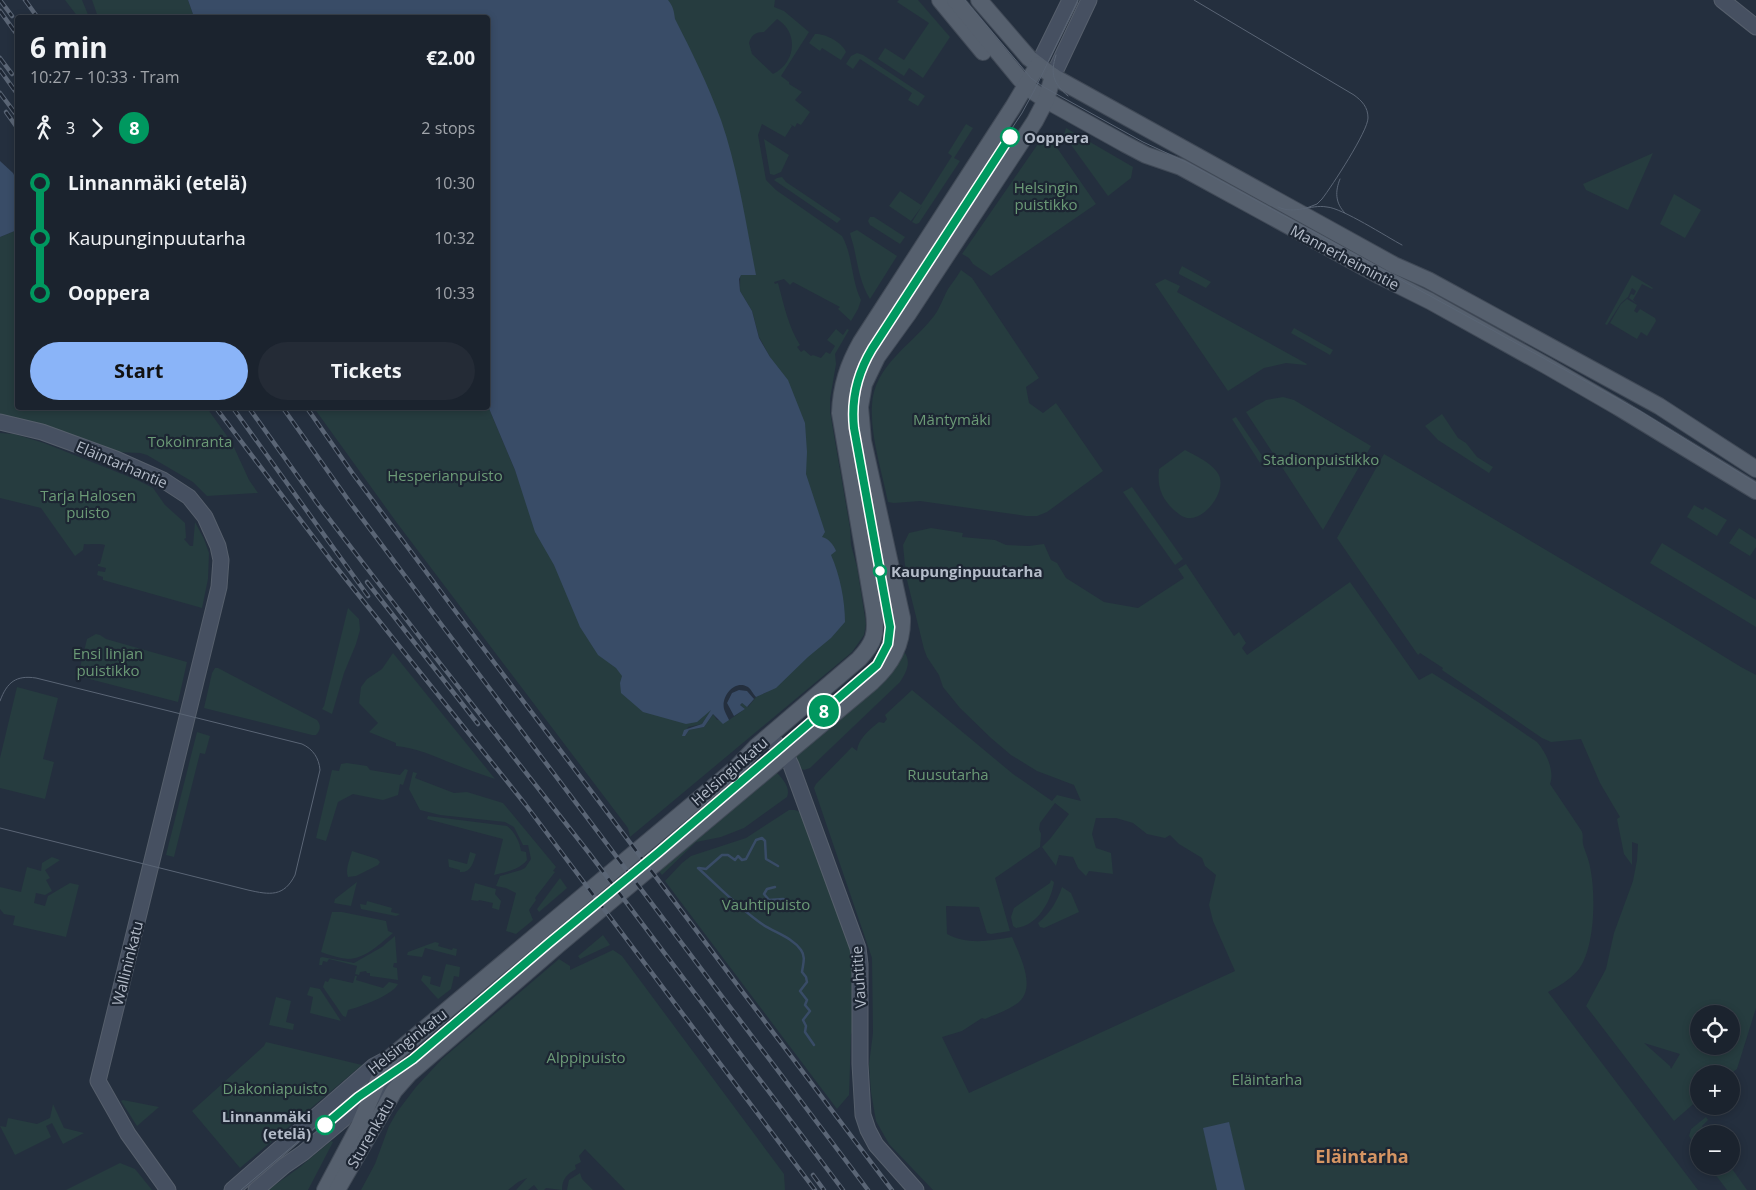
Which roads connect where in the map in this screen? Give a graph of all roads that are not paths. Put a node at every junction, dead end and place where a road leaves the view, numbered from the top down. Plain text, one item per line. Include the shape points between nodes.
1 (940, 0) edge
2 (956, 0) edge
3 (979, 0) edge
4 (1070, 0) edge
5 (1089, 0) edge
6 (1722, 0) edge
7 (1756, 26) edge
8 (1038, 65) junction
9 (1053, 76) junction
10 (1026, 86) junction
11 (1046, 100) junction
12 (1013, 107) junction
13 (0, 422) edge
14 (1756, 469) edge
15 (1756, 491) edge
16 (187, 720) joint
17 (769, 736) junction
18 (786, 755) junction
19 (391, 1057) junction
20 (405, 1078) junction
21 (373, 1096) junction
22 (168, 1190) edge
23 (232, 1190) edge
24 (256, 1190) edge
25 (324, 1190) edge
26 (337, 1190) edge
27 (916, 1190) edge

1 - 12 main road via 1012,88 1015,95
2 - 10 main road, Mannerheimintie
3 - 8 main road, Mannerheimintie
4 - 8 main road
5 - 9 main road
6 - 7 main road
8 - 9 main road, Mannerheimintie
8 - 10 main road, Helsinginkatu
9 - 11 main road, Helsinginkatu
9 - 14 main road, Mannerheimintie via 1386,261 1432,282 1647,399
10 - 11 main road, Mannerheimintie
10 - 12 main road, Helsinginkatu
11 - 15 main road, Mannerheimintie via 1142,153 1181,167 1430,301 1615,405
11 - 18 main road, Helsinginkatu via 1024,139 868,374 861,394 862,436 901,606 902,628 892,659 879,675
12 - 17 main road, Helsinginkatu via 861,342 845,374 840,413 874,612 872,644 859,660
13 - 16 main road, Eläintarhantie via 42,432 140,469 189,497 205,517 218,546 221,570
16 - 22 main road, Wallininkatu via 98,1081 128,1134
17 - 18 main road, Vauhtitie
17 - 19 main road, Helsinginkatu via 736,768
18 - 20 main road, Helsinginkatu via 444,1041
18 - 27 main road, Vauhtitie via 858,948 861,1101 866,1122 885,1157
19 - 21 main road, Sturenkatu
19 - 23 main road, Helsinginkatu via 374,1066
20 - 21 main road, Helsinginkatu
20 - 26 main road, Sturenkatu
21 - 24 main road, Helsinginkatu
21 - 25 main road, Sturenkatu

